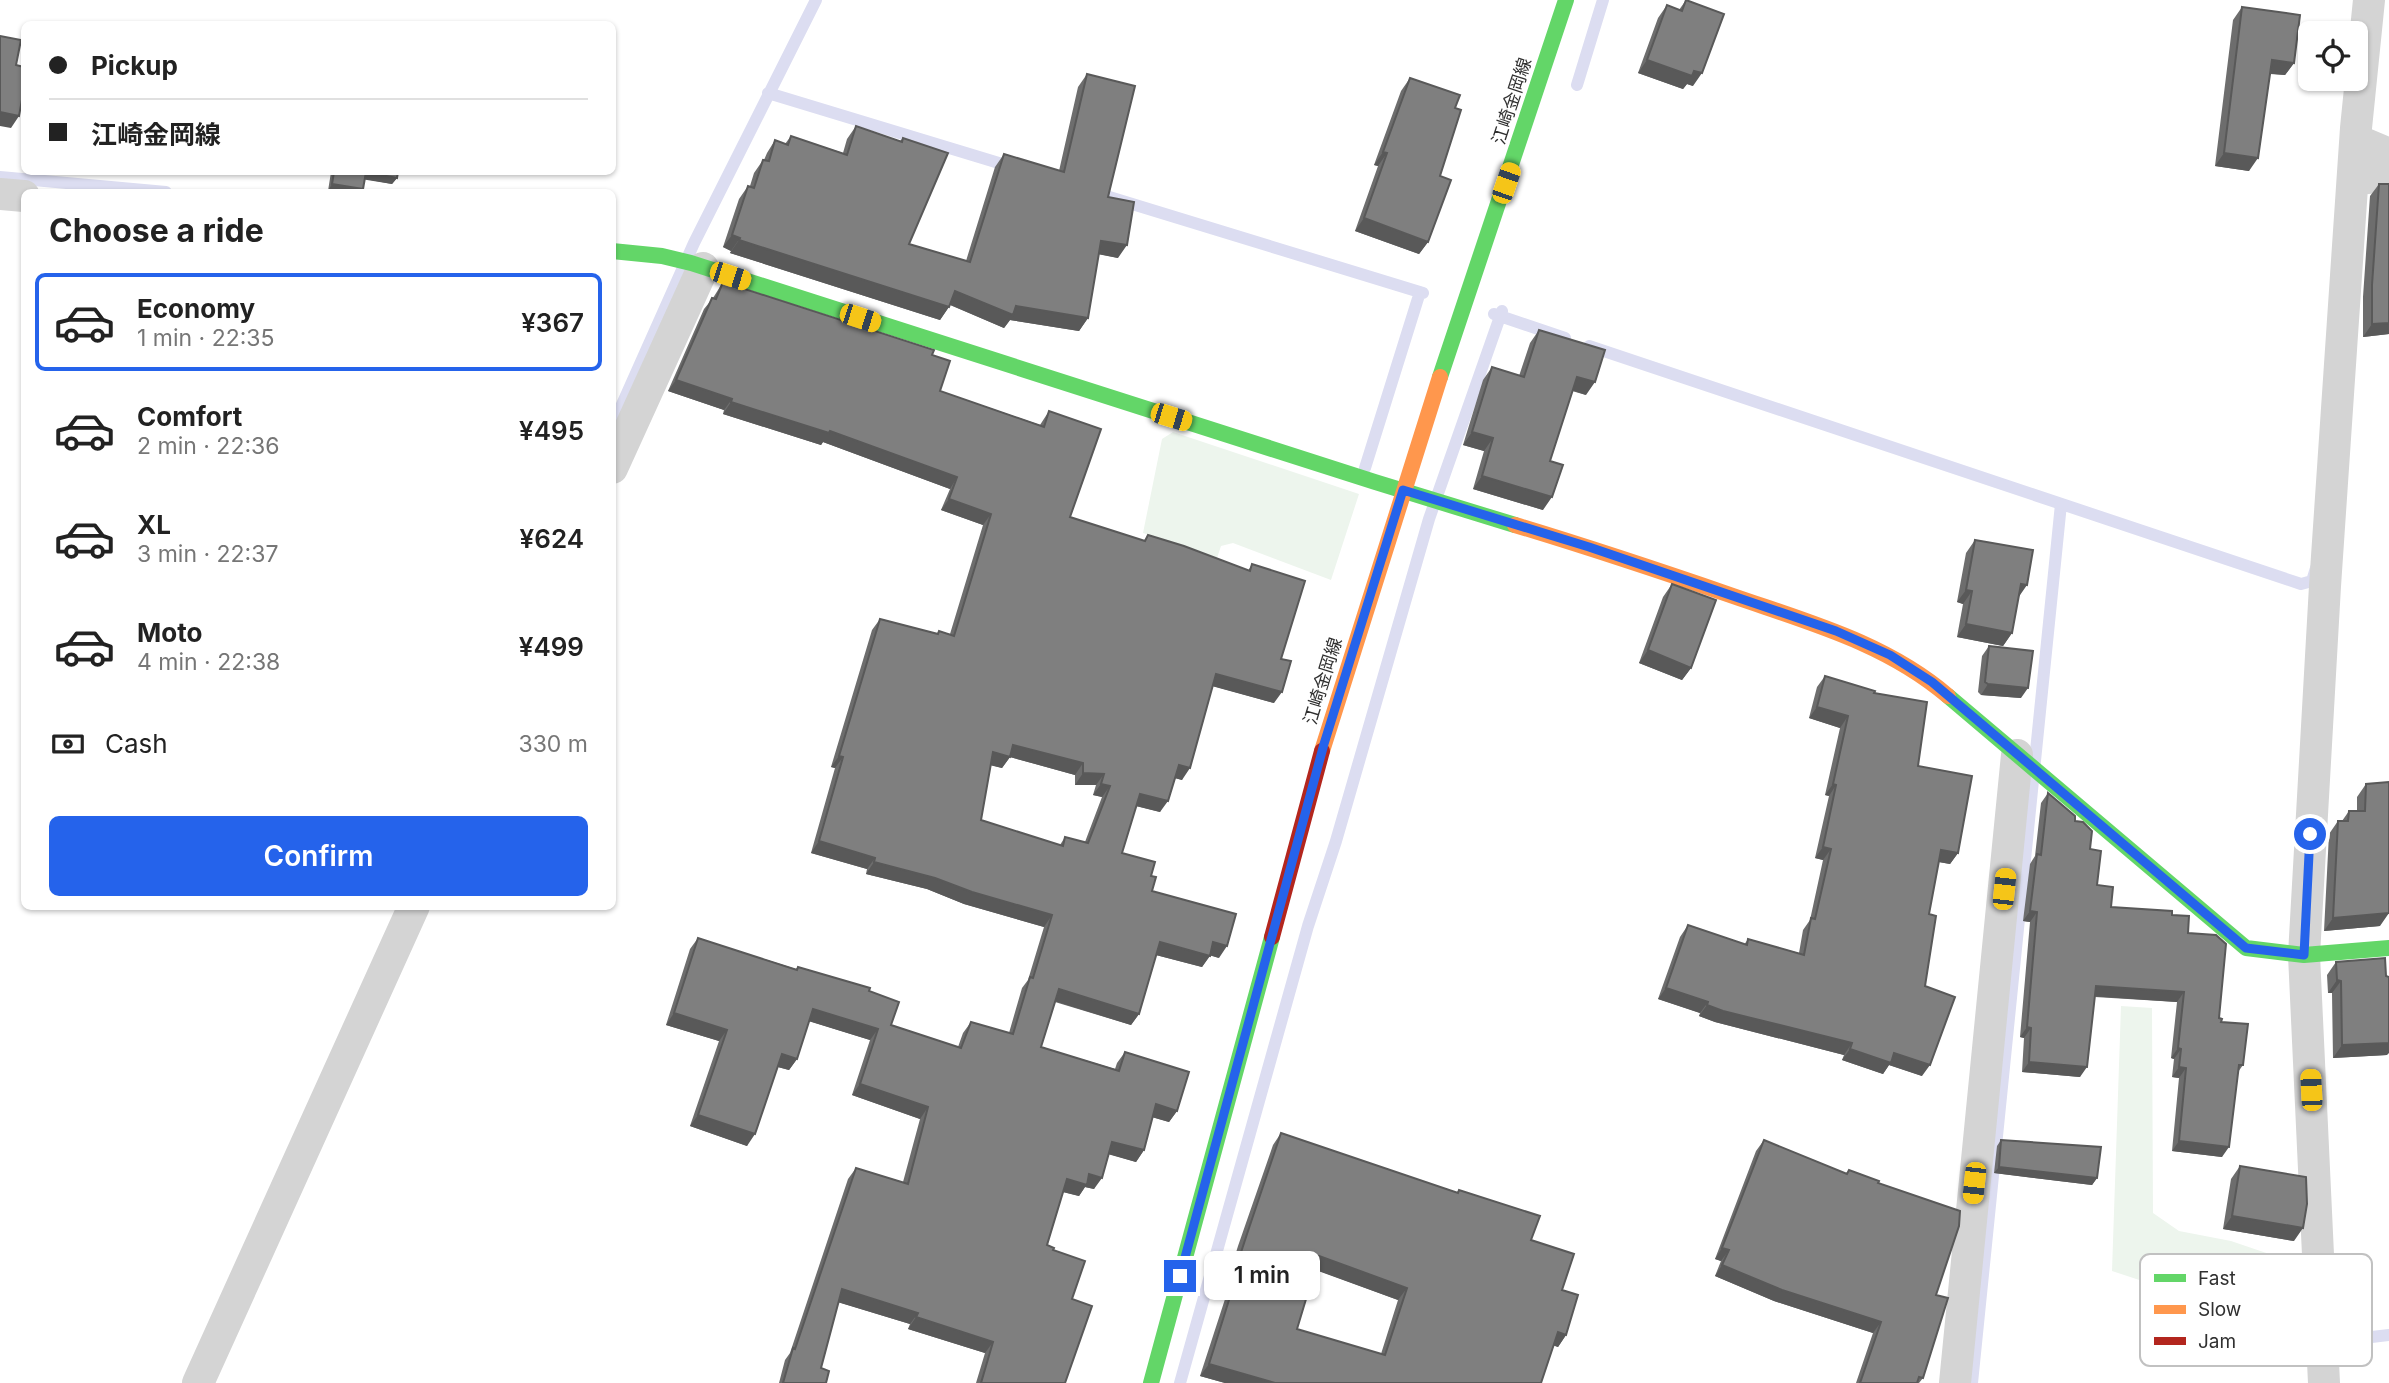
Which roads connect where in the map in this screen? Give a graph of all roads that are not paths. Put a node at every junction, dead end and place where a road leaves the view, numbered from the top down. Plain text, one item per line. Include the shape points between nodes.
1 (1566, 0) edge
2 (2369, 0) edge
3 (2356, 140) junction
4 (2389, 154) edge
5 (2389, 175) edge
6 (2354, 180) junction
7 (0, 194) edge
8 (21, 196) edge
9 (616, 252) edge
10 (690, 263) junction
11 (616, 457) edge
12 (1403, 490) junction
13 (2029, 765) junction
14 (412, 910) edge
15 (2389, 948) edge
16 (2312, 955) junction
17 (2320, 1254) edge
18 (198, 1383) edge
19 (1151, 1383) edge
20 (1955, 1383) edge

1 - 12 street, 江崎金岡線
2 - 3 street
3 - 4 street
3 - 6 street
5 - 6 street
6 - 16 street via 2326,586
7 - 8 street
9 - 10 street
10 - 11 street
10 - 12 street
12 - 13 street via 1836,631 1890,655 1932,682
12 - 19 street, 江崎金岡線 via 1324,744
13 - 16 street via 2246,948
13 - 20 street
14 - 18 street
15 - 16 street
16 - 17 street

